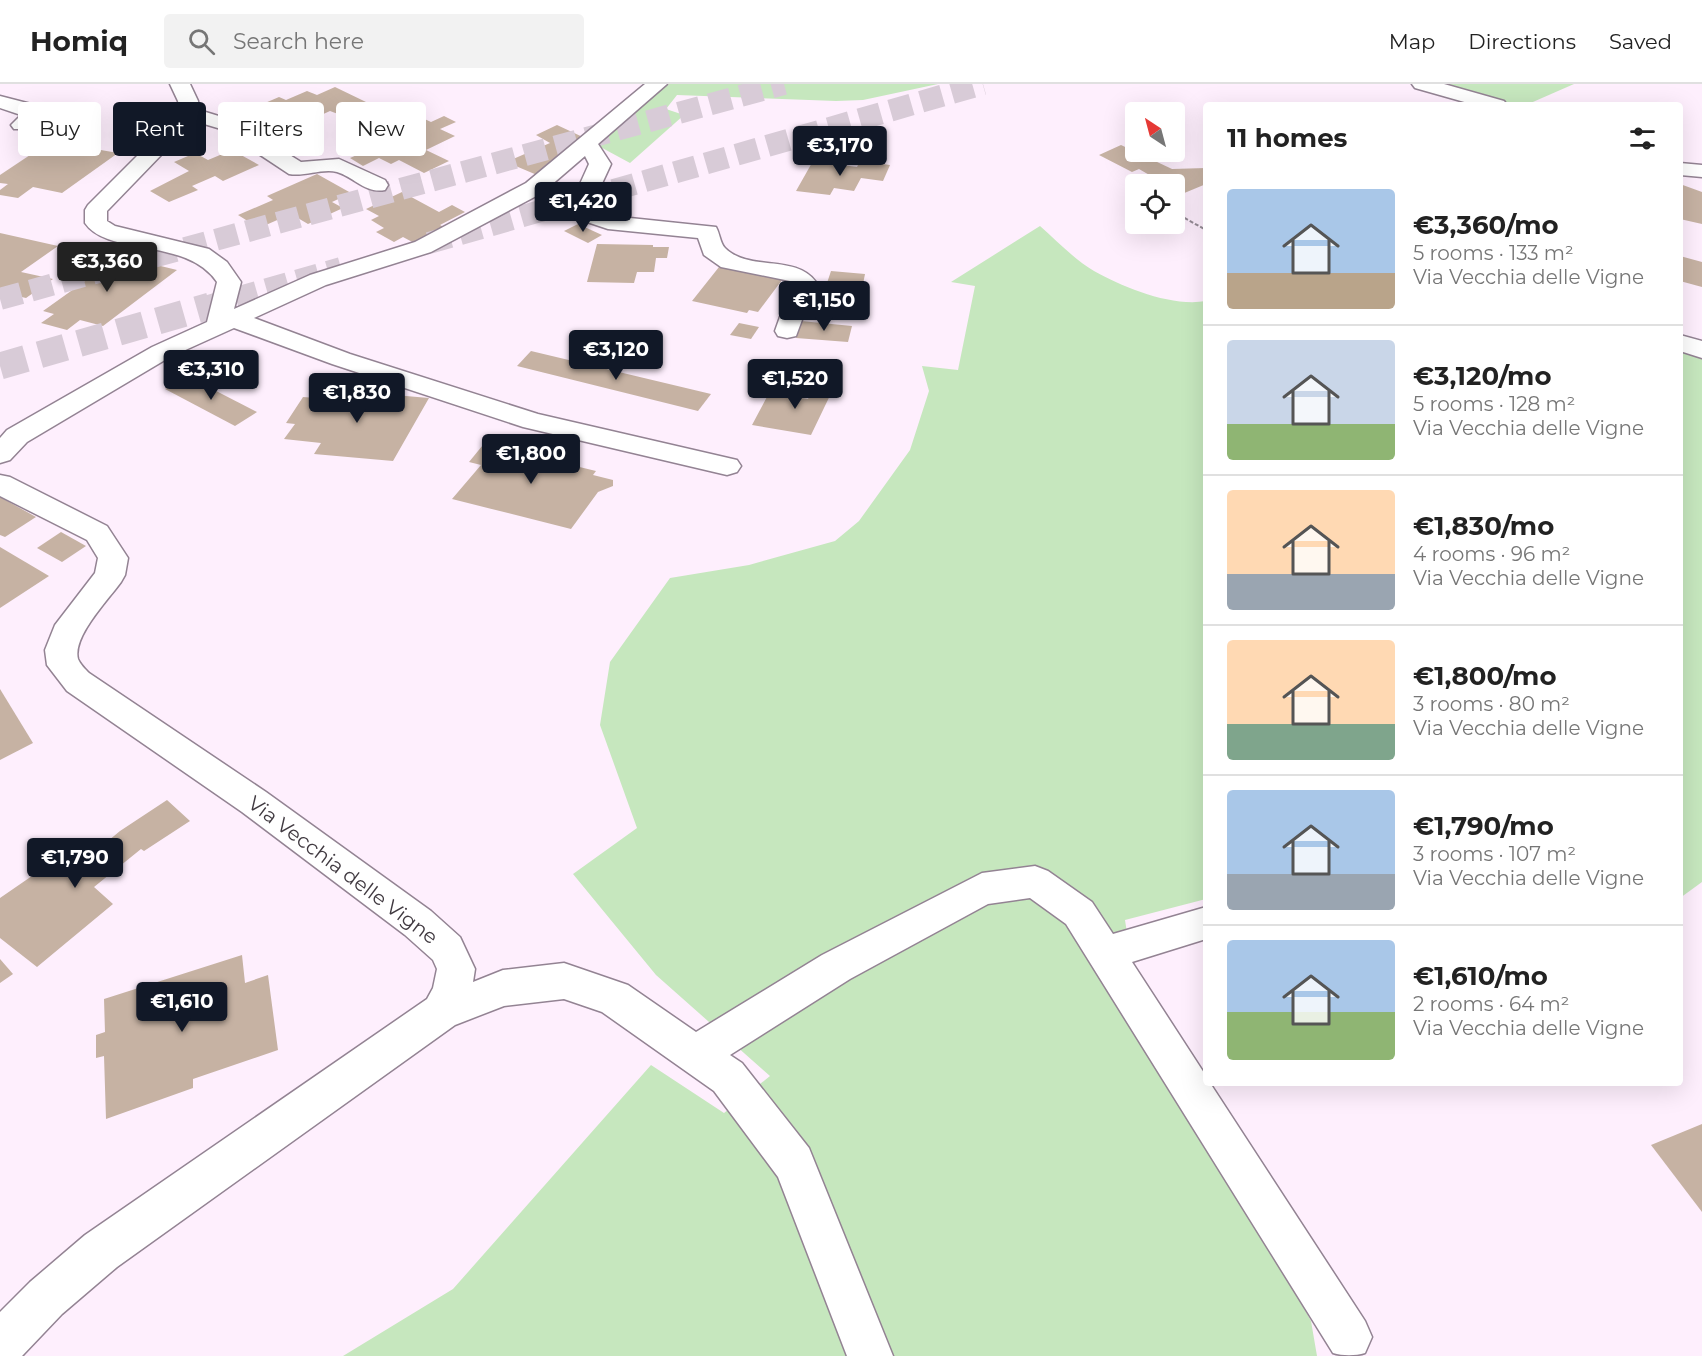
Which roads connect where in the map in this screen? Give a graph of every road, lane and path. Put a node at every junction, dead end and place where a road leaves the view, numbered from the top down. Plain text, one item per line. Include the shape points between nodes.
1 (180, 84) edge
2 (657, 84) edge
3 (1422, 84) edge
4 (620, 93) dead end
5 (0, 102) edge
6 (188, 102) edge
7 (1486, 102) edge
8 (18, 106) edge
9 (618, 117) junction
10 (206, 119) edge
11 (587, 143) junction
12 (149, 156) edge
13 (1683, 169) edge
14 (1702, 171) edge
15 (377, 185) dead end
16 (1185, 218) edge
17 (1203, 228) edge
18 (226, 322) junction
19 (787, 331) dead end
20 (1683, 343) edge
21 (1702, 350) edge
22 (0, 454) edge
23 (727, 466) dead end
24 (0, 484) edge
25 (1203, 924) edge
26 (1105, 952) junction
27 (441, 1012) junction
28 (696, 1054) junction
29 (1349, 1337) dead end
30 (0, 1345) edge
31 (870, 1356) edge

1 - 6 street
2 - 9 street
3 - 7 street
4 - 9 street
5 - 8 street
9 - 11 street
10 - 15 street via 228,125 297,169 339,165
11 - 18 street via 534,188 423,247 318,280
11 - 19 street via 600,164 581,206 589,215 608,222 708,232 712,250 729,262 798,276 804,282
12 - 18 street via 96,210 96,223 107,231 201,254 219,267 229,282
13 - 14 street
16 - 17 path
18 - 22 street via 161,352 17,436
18 - 23 street via 532,421
20 - 21 street
24 - 27 street, Via Vecchia delle Vigne via 97,534 113,558 110,575 66,633 61,650 63,665 78,682 254,802 418,923 447,949 456,969 452,990
25 - 26 street
26 - 28 street via 1079,913 1035,882 982,889 836,967
26 - 29 street
27 - 28 street via 503,988 564,981 614,998
27 - 30 street via 101,1251 46,1298
28 - 31 street via 728,1077 794,1163

